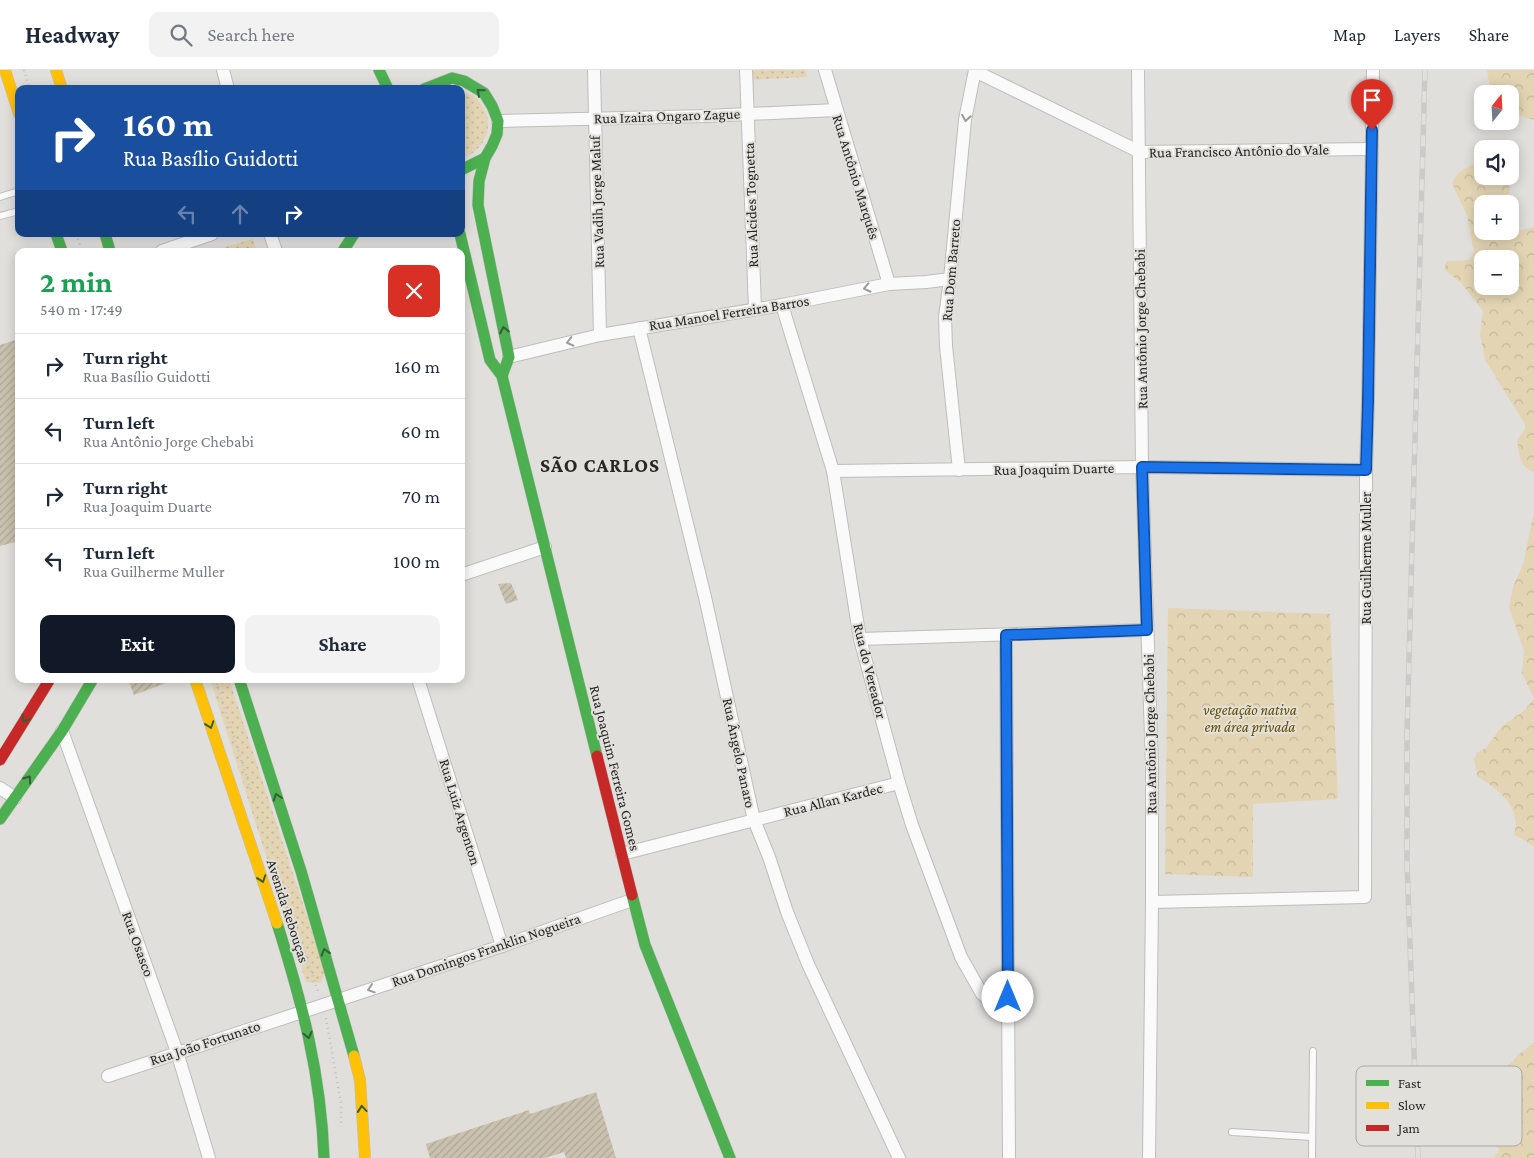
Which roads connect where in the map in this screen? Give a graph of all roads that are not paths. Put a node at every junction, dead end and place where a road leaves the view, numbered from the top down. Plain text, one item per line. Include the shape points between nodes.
1 (5, 70) edge
2 (56, 70) edge
3 (223, 70) edge
4 (379, 70) edge
5 (594, 70) edge
6 (746, 70) edge
7 (825, 70) edge
8 (975, 70) edge
9 (1138, 70) edge
10 (1373, 70) edge
11 (452, 74) edge
12 (61, 85) edge
13 (227, 85) edge
14 (386, 85) edge
15 (431, 85) edge
16 (15, 101) edge
17 (836, 110) junction
18 (748, 114) junction
19 (595, 119) junction
20 (498, 121) junction
21 (1372, 149) junction
22 (1140, 152) junction
23 (485, 158) junction
24 (465, 168) edge
25 (15, 192) edge
26 (0, 197) edge
27 (15, 212) edge
28 (0, 216) edge
29 (203, 237) edge
30 (352, 237) edge
31 (171, 248) edge
32 (345, 248) edge
33 (465, 255) edge
34 (950, 278) junction
35 (889, 284) junction
36 (782, 305) junction
37 (755, 309) junction
38 (639, 328) junction
39 (600, 335) junction
40 (509, 357) junction
41 (502, 376) junction
42 (1142, 467) junction
43 (959, 470) junction
44 (1366, 470) junction
45 (833, 471) junction
46 (545, 547) junction
47 (465, 575) edge
48 (1147, 630) junction
49 (1006, 635) junction
50 (860, 639) junction
51 (48, 683) edge
52 (90, 683) edge
53 (195, 683) edge
54 (240, 683) edge
55 (419, 683) edge
56 (62, 731) junction
57 (0, 760) edge
58 (899, 783) junction
59 (0, 788) edge
60 (15, 798) junction
61 (0, 819) edge
62 (754, 820) junction
63 (622, 854) junction
64 (632, 900) junction
65 (1152, 902) junction
66 (502, 946) junction
67 (339, 999) junction
68 (303, 1011) junction
69 (1008, 1016) junction
70 (1313, 1051) dead end
71 (177, 1052) junction
72 (108, 1076) dead end
73 (1232, 1132) dead end
74 (1312, 1137) junction
75 (209, 1158) edge
76 (324, 1158) edge
77 (365, 1158) edge
78 (730, 1158) edge
79 (899, 1158) edge
80 (1009, 1158) edge
81 (1149, 1158) edge
82 (1312, 1158) edge

1 - 16 street
2 - 12 street
3 - 13 street
4 - 14 street
5 - 19 street, Rua Vadih Jorge Maluf
6 - 18 street, Rua Alcides Tognetta
7 - 17 street, Rua Antônio Marquês
8 - 22 street, Rua Francisco Antônio do Vale
8 -> 34 street, Rua Dom Barreto via 965,120
9 - 22 street, Rua Antônio Jorge Chebabi
10 - 21 street, Rua Guilherme Muller
11 - 15 street
20 -> 11 street via 484,93
17 - 18 street, Rua Izaira Ongaro Zague
17 - 35 street, Rua Antônio Marquês
18 - 19 street, Rua Izaira Ongaro Zague
18 - 37 street, Rua Alcides Tognetta
19 - 20 street, Rua Izaira Ongaro Zague
19 - 39 street, Rua Vadih Jorge Maluf
20 - 23 street via 497,134
21 - 22 street, Rua Francisco Antônio do Vale
21 - 44 street, Rua Guilherme Muller
22 - 42 street, Rua Antônio Jorge Chebabi
23 - 24 street
40 -> 23 street via 478,205 479,181
25 - 26 lane
27 - 28 lane
29 - 31 street
30 - 32 street
33 - 41 street, Rua Joaquim Ferreira Gomes via 490,360
34 - 35 street, Rua Manoel Ferreira Barros
34 - 43 street, Rua Dom Barreto via 945,317 946,346
35 -> 36 street, Rua Manoel Ferreira Barros
36 - 37 street, Rua Manoel Ferreira Barros
36 - 45 street, Rua do Vereador
37 - 38 street, Rua Manoel Ferreira Barros
38 - 39 street, Rua Manoel Ferreira Barros
38 - 62 street, Rua Ângelo Panaro via 705,597
39 -> 40 street, Rua Manoel Ferreira Barros
40 - 41 street
41 - 46 street, Rua Joaquim Ferreira Gomes
42 - 43 street, Rua Joaquim Duarte
42 - 44 street, Rua Joaquim Duarte
42 - 48 street, Rua Antônio Jorge Chebabi
43 - 45 street, Rua Joaquim Duarte
44 - 65 street, Rua Guilherme Muller via 1365,897
45 - 50 street, Rua do Vereador
46 - 47 street
46 - 63 street, Rua Joaquim Ferreira Gomes
48 - 49 street
48 - 65 street, Rua Antônio Jorge Chebabi
49 - 50 street
49 - 69 street
50 - 58 street, Rua do Vereador
51 -> 57 street
52 - 56 street
53 -> 68 street, Avenida Rebouças
67 -> 54 street, Avenida Rebouças
55 - 66 street, Rua Luiz Argenton
60 -> 56 street
56 - 71 street, Rua Osasco
58 - 62 street, Rua Allan Kardec
58 - 69 street, Rua do Vereador via 960,956 982,994
59 - 60 street
60 - 61 street
62 - 63 street, Rua Allan Kardec
62 - 79 street, Rua Ângelo Panaro via 808,964
63 - 64 street, Rua Joaquim Ferreira Gomes
64 - 66 street, Rua Domingos Franklin Nogueira
64 - 78 street, Rua Joaquim Ferreira Gomes via 645,945
65 - 81 street, Rua Antônio Jorge Chebabi
66 -> 67 street, Rua Domingos Franklin Nogueira
67 - 68 street, Rua Domingos Franklin Nogueira
77 -> 67 street, Avenida Rebouças via 360,1080
68 - 71 street, Rua João Fortunato
68 -> 76 street, Avenida Rebouças via 320,1090
69 - 80 street
70 - 74 lane
71 - 72 street, Rua João Fortunato
71 - 75 street, Rua Osasco
73 - 74 lane
74 - 82 lane

